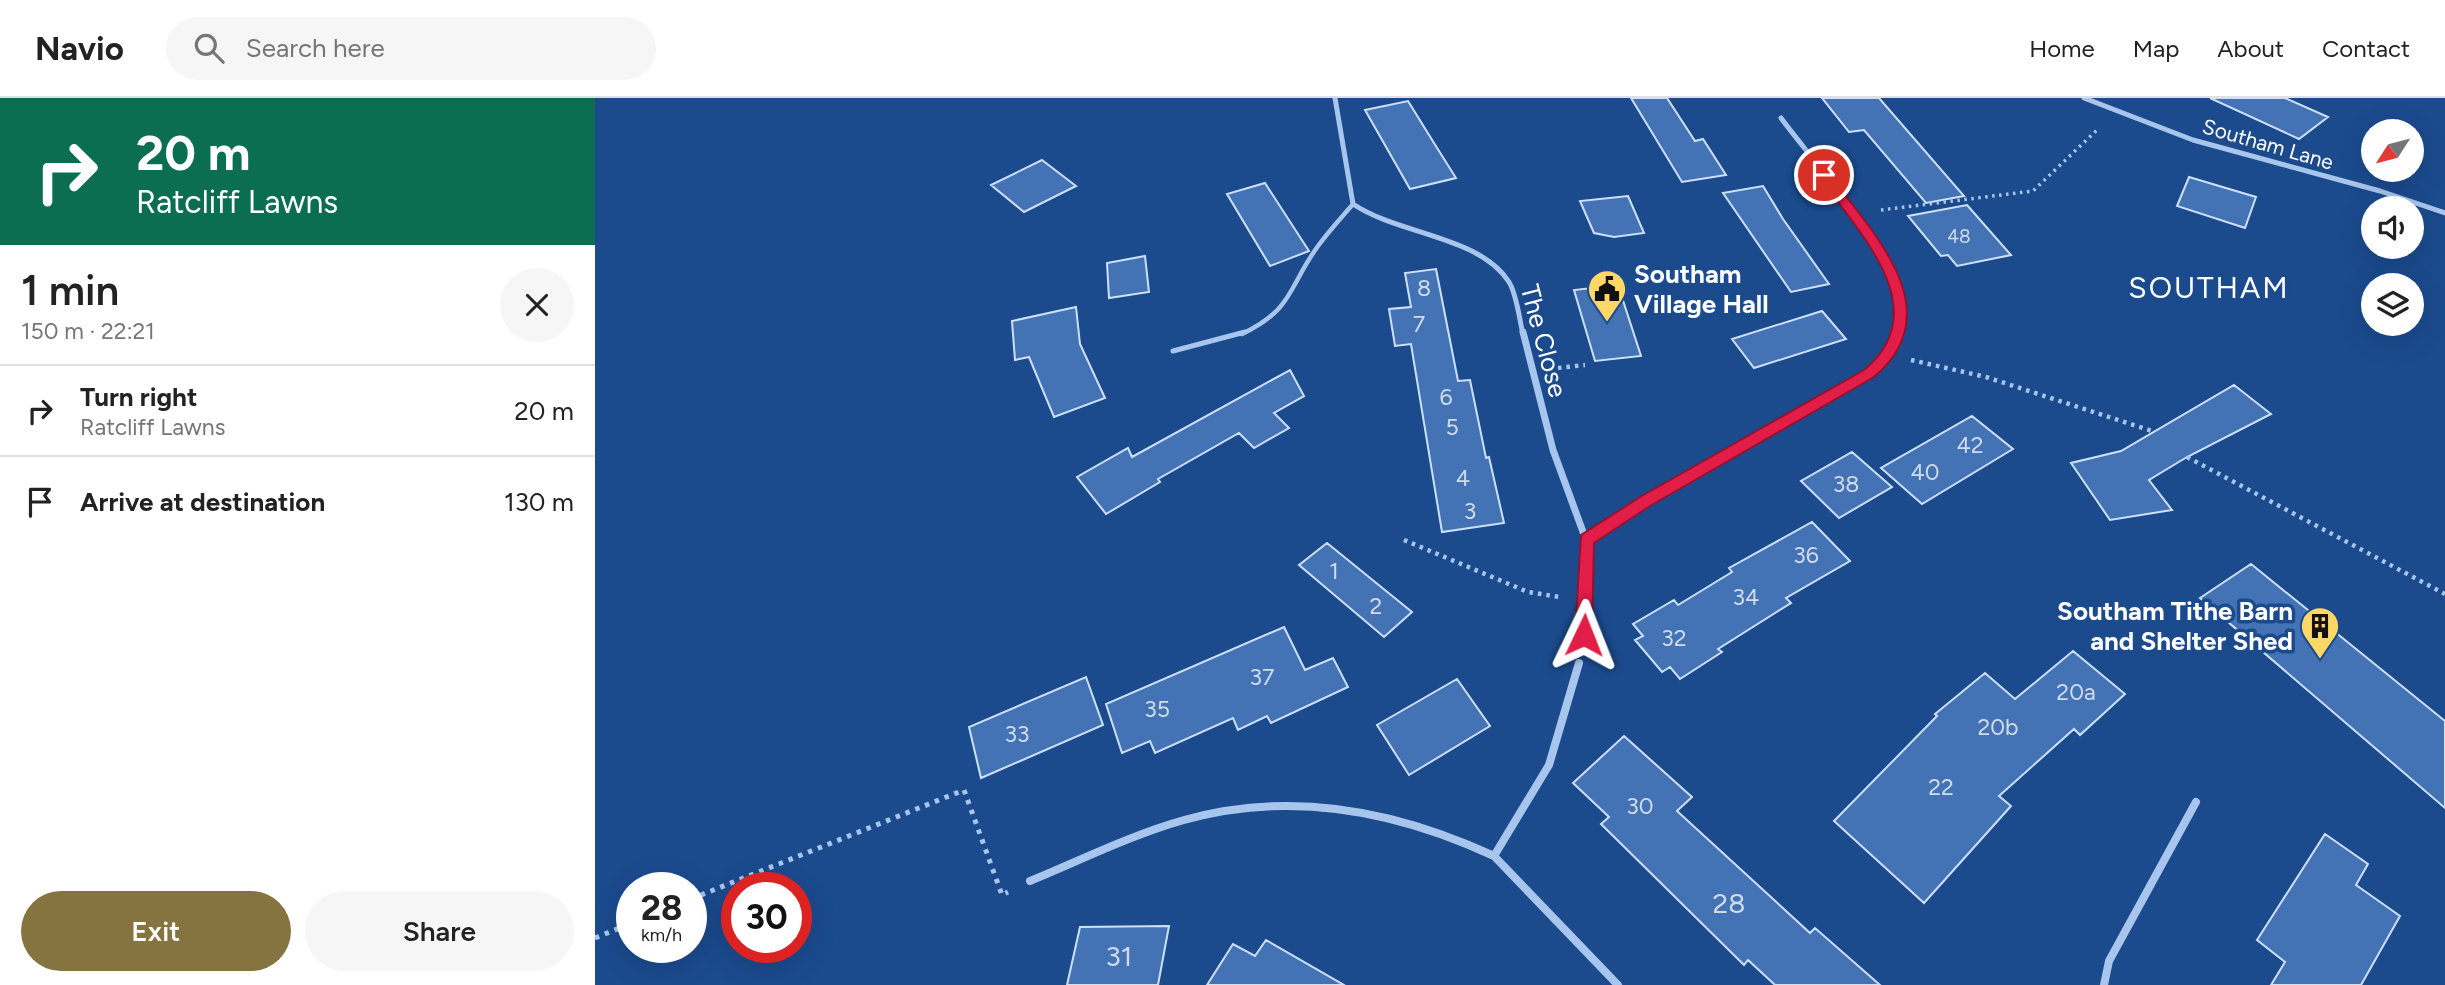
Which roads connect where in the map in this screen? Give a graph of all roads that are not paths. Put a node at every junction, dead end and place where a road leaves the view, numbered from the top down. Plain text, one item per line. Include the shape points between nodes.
1 (1335, 98) edge
2 (2084, 98) edge
3 (1781, 118) dead end
4 (1353, 204) junction
5 (2445, 213) edge
6 (1173, 351) dead end
7 (1586, 540) junction
8 (1584, 635) dead end
9 (1579, 663) dead end
10 (2196, 802) dead end
11 (1494, 856) junction
12 (1030, 881) road end
13 (1618, 985) edge
14 (2104, 985) edge

1 - 4 street
2 - 5 street, Southam Lane via 2204,144
3 - 7 street via 1891,268 1901,300 1897,335 1880,364
4 - 6 lane via 1317,247 1286,303 1268,321 1235,337
4 - 7 street, The Close via 1371,215 1468,246 1510,283 1553,450
7 - 8 street
9 - 11 street via 1549,765
10 - 14 street via 2109,961
11 - 12 street via 1453,834 1409,819 1319,804 1273,805 1185,820
11 - 13 street

